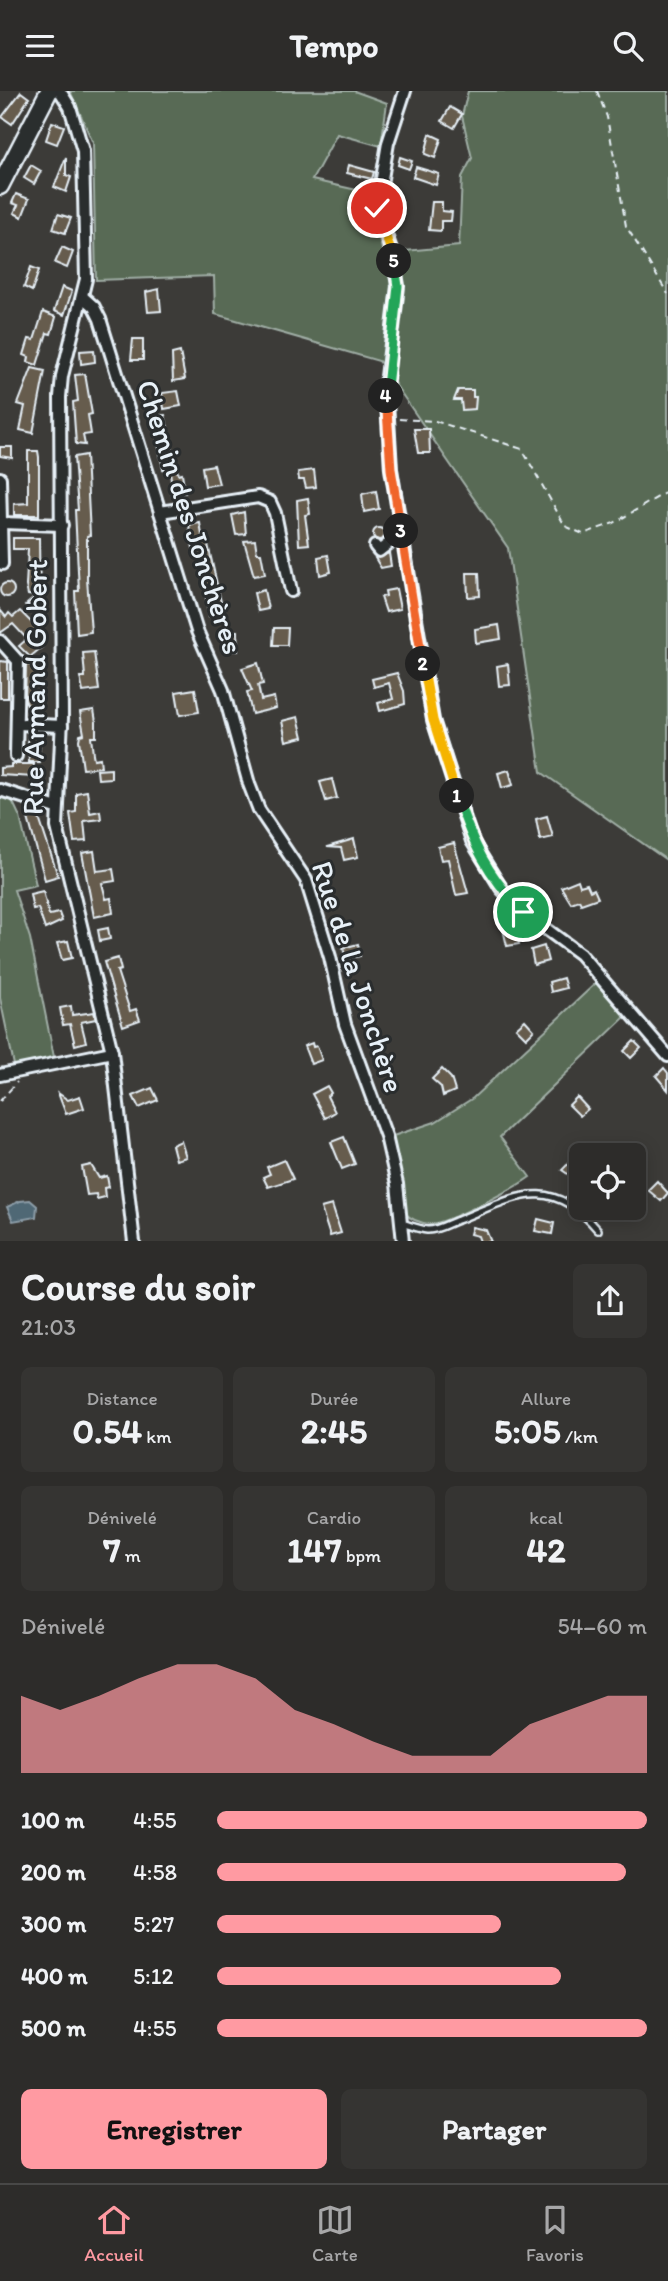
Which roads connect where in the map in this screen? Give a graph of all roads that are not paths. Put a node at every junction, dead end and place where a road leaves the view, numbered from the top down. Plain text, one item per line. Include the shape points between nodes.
1 (49, 91) edge
2 (60, 91) edge
3 (405, 91) edge
4 (0, 186) edge
5 (84, 299) junction
6 (0, 478) edge
7 (160, 512) junction
8 (2, 523) edge
9 (62, 525) junction
10 (401, 534) junction
11 (375, 546) dead end
12 (2, 564) dead end
13 (290, 591) dead end
14 (0, 641) edge
15 (18, 724) junction
16 (62, 726) junction
17 (16, 757) dead end
18 (241, 757) joint
19 (0, 790) edge
20 (57, 808) junction
21 (112, 1052) junction
22 (668, 1056) edge
23 (0, 1075) edge
24 (401, 1223) junction
25 (598, 1230) dead end
26 (134, 1241) edge
27 (403, 1241) edge

1 - 4 main road
2 - 5 street, Rue Armand Gobert via 70,107 83,151
3 - 10 street via 377,192 398,286 386,385
5 - 7 street, Chemin des Jonchères via 100,319
5 - 9 street, Rue Armand Gobert via 62,376
6 - 8 street
7 - 13 street via 258,497 270,502
7 - 18 street, Chemin des Jonchères via 197,631 223,690
8 - 9 street
8 - 12 street
9 - 16 street, Rue Armand Gobert
10 - 11 street via 385,550
10 - 22 street via 433,720 471,841 523,912 580,954
14 - 15 street via 18,661
15 - 16 street
15 - 17 street
16 - 20 street, Rue Armand Gobert
18 - 24 street, Rue de la Jonchère via 259,810 306,880 345,1024 386,1136
19 - 20 street
20 - 21 street, Rue Armand Gobert
21 - 23 street
21 - 26 street, Rue Armand Gobert
24 - 25 lane via 433,1229 538,1193 578,1210
24 - 27 street, Rue de la Jonchère

